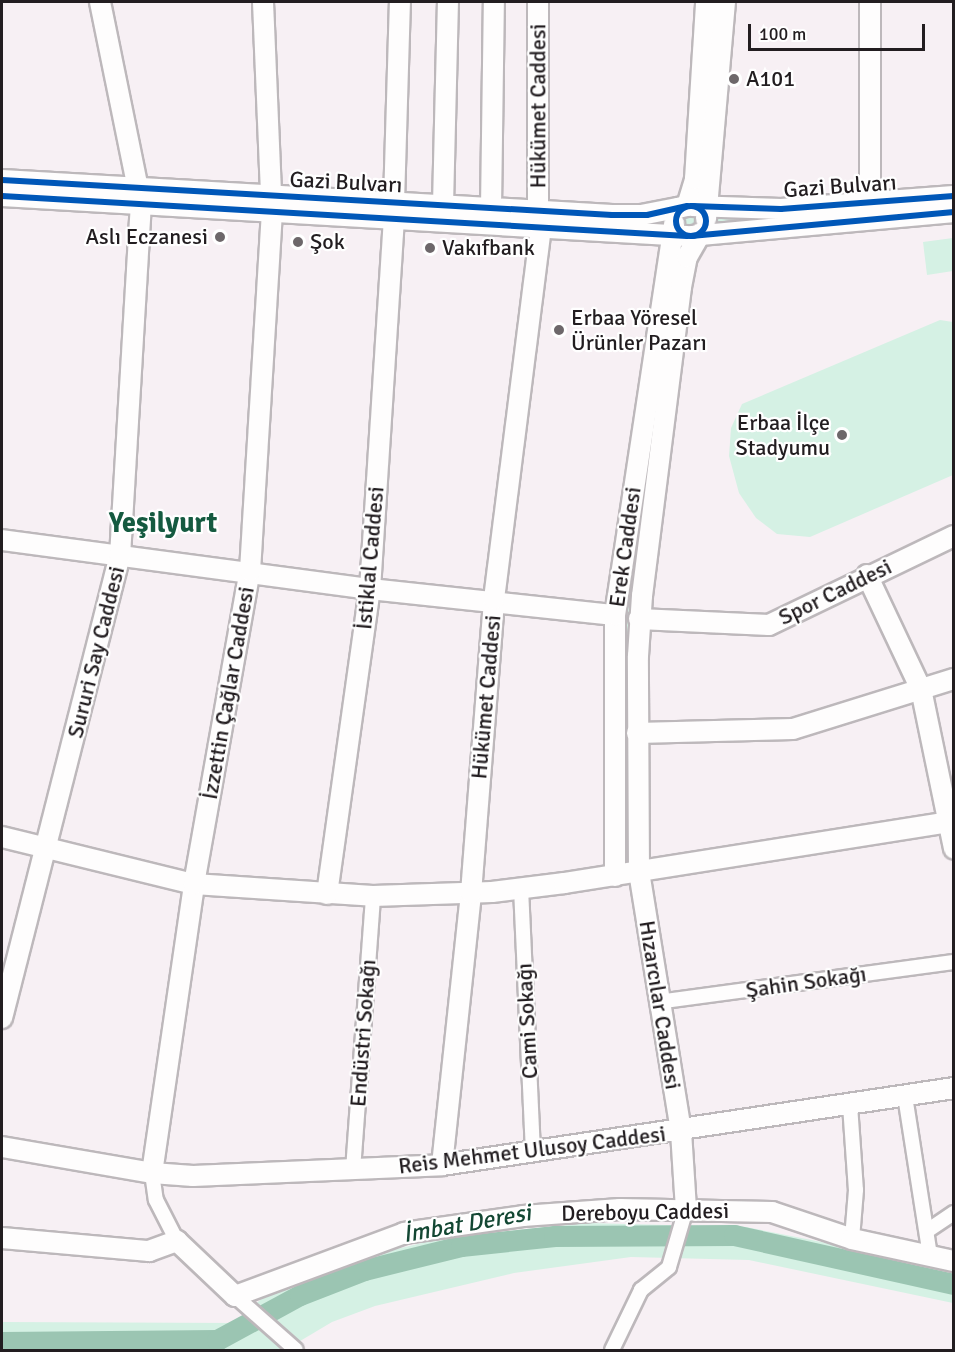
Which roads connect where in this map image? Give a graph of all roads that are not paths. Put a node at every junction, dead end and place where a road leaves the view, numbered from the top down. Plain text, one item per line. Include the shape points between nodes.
1 (100, 2) edge
2 (262, 2) edge
3 (400, 2) edge
4 (448, 2) edge
5 (494, 2) edge
6 (538, 2) edge
7 (706, 2) edge
8 (725, 2) edge
9 (870, 2) edge
10 (2, 195) edge
11 (954, 195) edge
12 (139, 197) junction
13 (271, 203) junction
14 (870, 203) junction
15 (443, 205) junction
16 (491, 208) junction
17 (394, 211) junction
18 (954, 212) edge
19 (539, 220) junction
20 (692, 223) junction
21 (954, 536) edge
22 (2, 540) edge
23 (120, 556) junction
24 (250, 571) junction
25 (867, 575) junction
26 (370, 589) junction
27 (494, 599) junction
28 (615, 615) junction
29 (639, 619) junction
30 (954, 679) edge
31 (921, 689) junction
32 (637, 733) junction
33 (952, 822) edge
34 (2, 837) edge
35 (46, 849) junction
36 (954, 849) edge
37 (639, 873) junction
38 (615, 876) junction
39 (194, 884) junction
40 (521, 888) junction
41 (471, 893) junction
42 (327, 894) junction
43 (373, 896) junction
44 (954, 962) edge
45 (658, 1002) junction
46 (2, 1018) edge
47 (954, 1088) edge
48 (905, 1096) junction
49 (850, 1105) junction
50 (681, 1131) junction
51 (2, 1147) edge
52 (533, 1154) junction
53 (442, 1165) junction
54 (353, 1170) junction
55 (152, 1173) junction
56 (686, 1209) junction
57 (954, 1213) edge
58 (927, 1231) junction
59 (2, 1238) edge
60 (852, 1239) junction
61 (177, 1241) junction
62 (930, 1256) junction
63 (954, 1261) edge
64 (235, 1296) junction
65 (291, 1346) edge
66 (612, 1350) edge

1 - 12 street, Sururi Say Caddesi
2 - 13 street, İzzettin Çağlar Caddesi
3 - 17 street, İstiklal Caddesi
4 - 15 street
5 - 16 street
6 - 19 street, Hükümet Caddesi
7 - 20 street, Erek Caddesi
8 - 20 street, Erek Caddesi
9 - 14 street
10 - 12 street, Gazi Bulvarı
11 - 14 street, Gazi Bulvarı
12 - 13 street, Gazi Bulvarı
12 - 23 street, Sururi Say Caddesi
13 - 17 street, Gazi Bulvarı
13 - 24 street, İzzettin Çağlar Caddesi
14 - 20 street, Gazi Bulvarı via 774,209
15 - 16 street, Gazi Bulvarı
15 - 17 street, Gazi Bulvarı
16 - 19 street, Gazi Bulvarı
17 - 19 street, Gazi Bulvarı
17 - 26 street, İstiklal Caddesi
18 - 20 street, Gazi Bulvarı
19 - 20 street, Gazi Bulvarı
19 - 20 street, Gazi Bulvarı via 641,215
19 - 27 street, Hükümet Caddesi
20 - 28 street, Erek Caddesi
20 - 29 street, Erek Caddesi
21 - 25 street, Spor Caddesi
22 - 23 street
23 - 24 street
23 - 35 street, Sururi Say Caddesi
24 - 26 street
24 - 39 street, İzzettin Çağlar Caddesi
25 - 29 street, Spor Caddesi via 769,625
25 - 31 street
26 - 27 street
26 - 42 street, İstiklal Caddesi
27 - 28 street
27 - 41 street, Hükümet Caddesi
28 - 38 street, Erek Caddesi
29 - 32 street, Erek Caddesi
30 - 31 street
31 - 32 street via 793,729
31 - 33 street
32 - 37 street, Erek Caddesi
33 - 36 street
33 - 37 street
34 - 35 street
35 - 39 street
35 - 46 street, Sururi Say Caddesi
37 - 38 street
37 - 45 street, Hızarcılar Caddesi
38 - 40 street
39 - 42 street
39 - 55 street, İzzettin Çağlar Caddesi
40 - 41 street
40 - 52 street, Cami Sokağı
41 - 43 street
41 - 53 street, Hükümet Caddesi
42 - 43 street
43 - 54 street, Endüstri Sokağı
44 - 45 street, Şahin Sokağı
45 - 50 street, Hızarcılar Caddesi
47 - 48 street, Reis Mehmet Ulusoy Caddesi
48 - 49 street, Reis Mehmet Ulusoy Caddesi
48 - 58 street
49 - 50 street, Reis Mehmet Ulusoy Caddesi
49 - 60 street via 856,1190
50 - 52 street, Reis Mehmet Ulusoy Caddesi
50 - 56 street, Hızarcılar Caddesi
51 - 55 street, Reis Mehmet Ulusoy Caddesi
52 - 53 street, Reis Mehmet Ulusoy Caddesi
53 - 54 street, Reis Mehmet Ulusoy Caddesi
54 - 55 street, Reis Mehmet Ulusoy Caddesi via 193,1176
55 - 61 street via 156,1200
56 - 60 street, Dereboyu Caddesi via 772,1212
56 - 64 street, Dereboyu Caddesi via 523,1216 404,1233
56 - 66 street via 669,1267 641,1290
57 - 58 street
58 - 62 street
59 - 61 street via 149,1251
60 - 62 street, Dereboyu Caddesi
61 - 64 street
62 - 63 street, Dereboyu Caddesi
64 - 65 street

